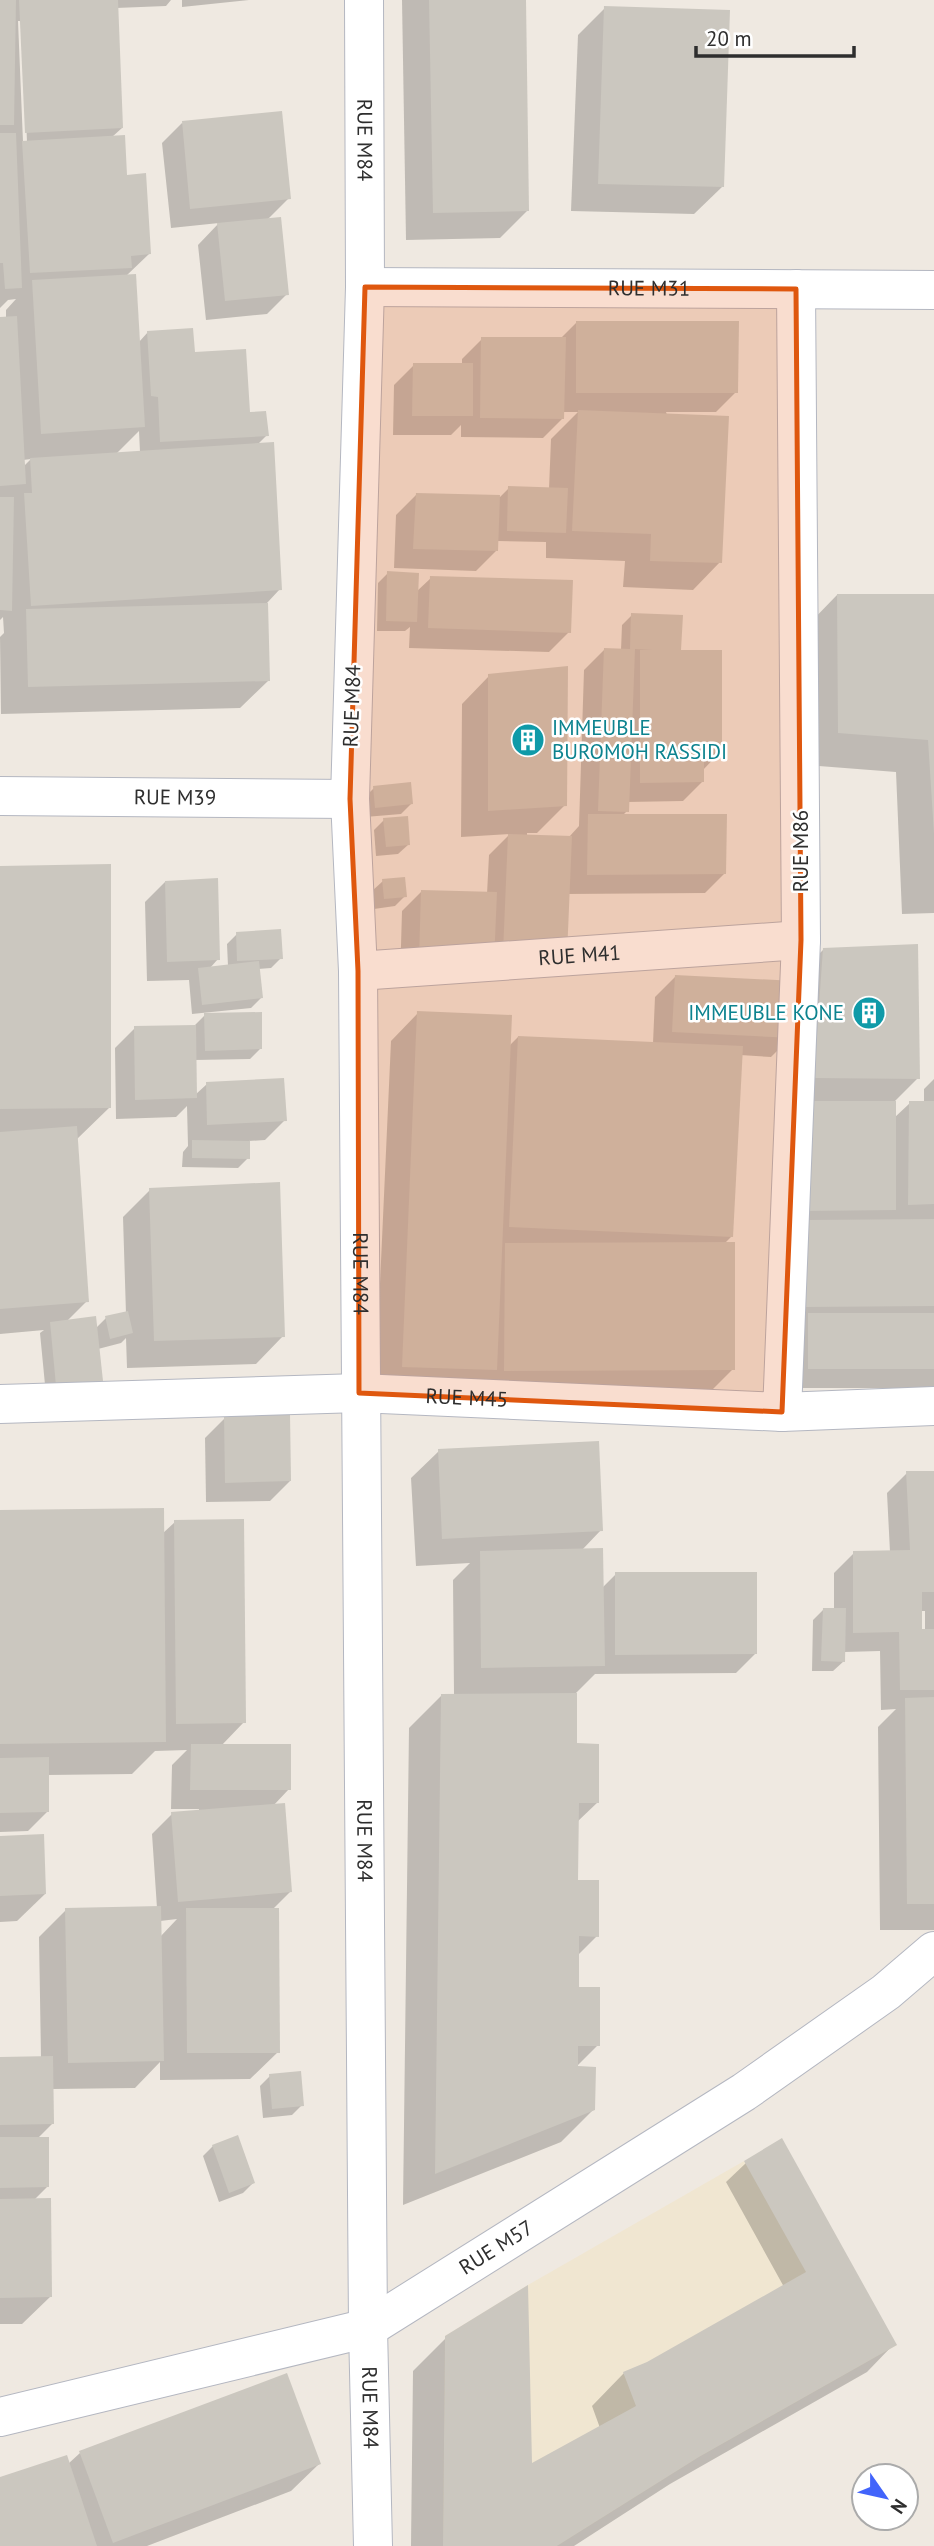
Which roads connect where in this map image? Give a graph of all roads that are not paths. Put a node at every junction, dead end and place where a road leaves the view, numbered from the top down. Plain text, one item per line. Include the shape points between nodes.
1 (364, 0) edge
2 (365, 287) junction
3 (796, 289) junction
4 (934, 290) edge
5 (0, 796) edge
6 (350, 799) junction
7 (801, 940) junction
8 (358, 971) junction
9 (359, 1394) junction
10 (0, 1404) edge
11 (934, 1406) edge
12 (782, 1412) junction
13 (934, 1951) edge
14 (368, 2328) junction
15 (0, 2417) edge
16 (373, 2546) edge

1 - 2 street, RUE M84
2 - 3 street, RUE M31
2 - 6 street, RUE M84
3 - 4 street, RUE M31
3 - 7 street, RUE M86
5 - 6 street, RUE M39
6 - 8 street, RUE M84
7 - 8 street, RUE M41
7 - 12 street, RUE M86
8 - 9 street, RUE M84
9 - 10 street, RUE M45
9 - 12 street, RUE M45
9 - 14 street, RUE M84
11 - 12 street, RUE M45
13 - 14 street, RUE M57 via 886,1992 744,2092
14 - 15 street, RUE M57
14 - 16 street, RUE M84

